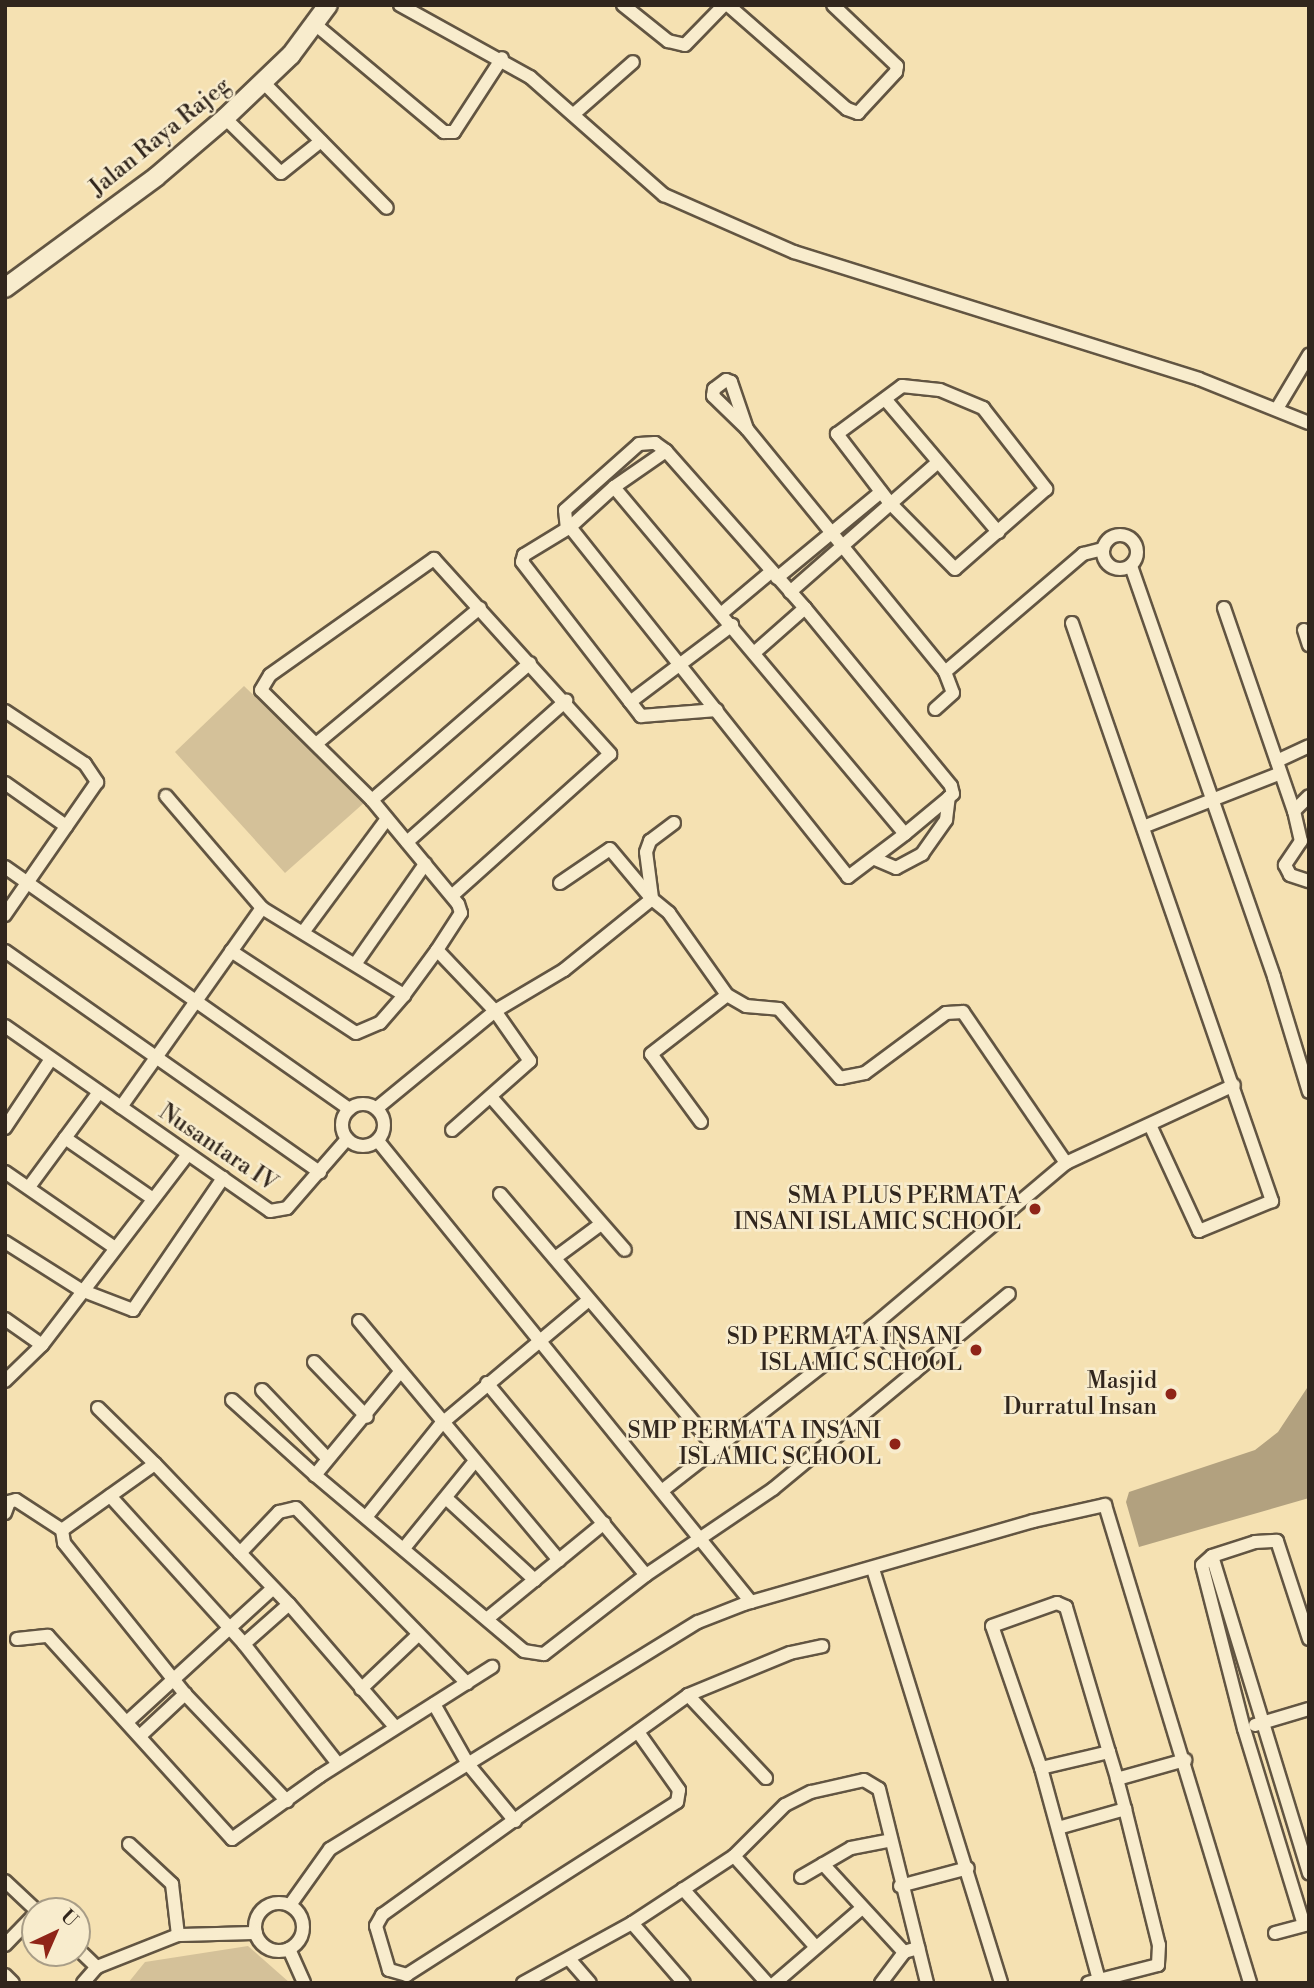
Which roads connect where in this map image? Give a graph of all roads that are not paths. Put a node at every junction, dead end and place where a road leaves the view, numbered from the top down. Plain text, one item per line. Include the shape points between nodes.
1 (328, 5) edge
2 (400, 5) edge
3 (726, 5) edge
4 (833, 5) edge
5 (622, 6) edge
6 (316, 25) junction
7 (502, 58) junction
8 (633, 62) dead end
9 (264, 83) junction
10 (575, 113) junction
11 (225, 118) junction
12 (321, 141) junction
13 (387, 208) dead end
14 (5, 288) edge
15 (1309, 355) edge
16 (884, 399) junction
17 (1278, 407) junction
18 (1309, 423) edge
19 (747, 429) dead end
20 (666, 452) junction
21 (937, 463) junction
22 (614, 487) junction
23 (885, 497) junction
24 (569, 528) junction
25 (998, 532) junction
26 (829, 534) junction
27 (839, 546) junction
28 (1103, 549) junction
29 (1131, 566) junction
30 (775, 574) junction
31 (790, 592) junction
32 (480, 608) junction
33 (805, 608) junction
34 (1224, 608) dead end
35 (722, 612) junction
36 (1072, 623) dead end
37 (733, 625) junction
38 (1304, 630) dead end
39 (1309, 645) edge
40 (754, 653) junction
41 (680, 662) junction
42 (530, 663) junction
43 (944, 672) junction
44 (566, 701) junction
45 (630, 702) junction
46 (935, 709) dead end
47 (716, 710) junction
48 (5, 711) edge
49 (316, 744) junction
50 (1309, 746) edge
51 (1277, 767) junction
52 (5, 783) edge
53 (166, 796) dead end
54 (1309, 796) edge
55 (949, 797) junction
56 (1213, 799) junction
57 (372, 800) junction
58 (1294, 811) junction
59 (387, 819) junction
60 (674, 823) dead end
61 (66, 826) junction
62 (1143, 827) junction
63 (905, 834) junction
64 (407, 842) junction
65 (875, 859) junction
66 (425, 864) junction
67 (5, 867) edge
68 (1309, 881) edge
69 (28, 882) junction
70 (560, 883) dead end
71 (452, 896) junction
72 (652, 899) junction
73 (262, 908) junction
74 (5, 915) edge
75 (304, 931) junction
76 (437, 950) junction
77 (5, 951) edge
78 (230, 951) junction
79 (356, 964) junction
80 (404, 995) junction
81 (727, 995) junction
82 (196, 1002) junction
83 (495, 1012) junction
84 (7, 1030) edge
85 (156, 1057) junction
86 (51, 1059) junction
87 (1234, 1085) junction
88 (99, 1092) junction
89 (1309, 1092) edge
90 (491, 1097) junction
91 (121, 1107) junction
92 (377, 1108) junction
93 (349, 1109) junction
94 (701, 1122) dead end
95 (1150, 1125) junction
96 (5, 1128) edge
97 (452, 1130) dead end
98 (65, 1138) junction
99 (347, 1139) junction
100 (378, 1141) junction
101 (188, 1154) junction
102 (1066, 1163) junction
103 (5, 1172) edge
104 (320, 1172) junction
105 (223, 1178) junction
106 (29, 1187) junction
107 (500, 1194) dead end
108 (153, 1199) junction
109 (601, 1224) junction
110 (5, 1242) edge
111 (115, 1248) junction
112 (625, 1250) dead end
113 (555, 1258) junction
114 (81, 1290) junction
115 (1009, 1294) dead end
116 (589, 1300) junction
117 (5, 1319) edge
118 (359, 1321) dead end
119 (873, 1326) junction
120 (538, 1344) junction
121 (42, 1345) junction
122 (314, 1362) dead end
123 (400, 1372) junction
124 (914, 1373) junction
125 (5, 1381) edge
126 (487, 1384) junction
127 (262, 1390) dead end
128 (232, 1400) dead end
129 (98, 1408) dead end
130 (367, 1417) junction
131 (441, 1424) junction
132 (716, 1449) junction
133 (328, 1459) junction
134 (474, 1462) junction
135 (155, 1464) junction
136 (315, 1475) junction
137 (663, 1490) junction
138 (110, 1496) junction
139 (446, 1498) junction
140 (5, 1513) edge
141 (367, 1516) junction
142 (604, 1523) junction
143 (62, 1530) junction
144 (702, 1540) junction
145 (405, 1548) junction
146 (240, 1553) junction
147 (1212, 1556) junction
148 (559, 1560) junction
149 (873, 1569) junction
150 (646, 1574) junction
151 (535, 1580) junction
152 (273, 1588) junction
153 (751, 1602) junction
154 (289, 1604) junction
155 (488, 1618) junction
156 (229, 1627) junction
157 (418, 1635) junction
158 (18, 1639) dead end
159 (1309, 1639) edge
160 (244, 1644) junction
161 (822, 1646) dead end
162 (492, 1667) dead end
163 (175, 1679) junction
164 (467, 1683) junction
165 (362, 1689) junction
166 (185, 1694) junction
167 (688, 1695) junction
168 (434, 1704) junction
169 (1309, 1709) edge
170 (127, 1722) junction
171 (1263, 1723) junction
172 (395, 1727) junction
173 (1244, 1729) junction
174 (638, 1732) junction
175 (140, 1736) junction
176 (1109, 1752) junction
177 (1185, 1760) junction
178 (338, 1764) junction
179 (468, 1764) junction
180 (1041, 1768) junction
181 (766, 1778) dead end
182 (1117, 1779) junction
183 (287, 1801) junction
184 (1125, 1808) junction
185 (516, 1821) junction
186 (1058, 1828) junction
187 (888, 1842) junction
188 (129, 1844) dead end
189 (734, 1856) junction
190 (823, 1864) junction
191 (968, 1868) junction
192 (1309, 1874) edge
193 (801, 1877) dead end
194 (5, 1881) edge
195 (900, 1886) junction
196 (683, 1889) junction
197 (21, 1898) edge
198 (290, 1905) junction
199 (861, 1909) junction
200 (632, 1923) junction
201 (1306, 1925) edge
202 (21, 1928) edge
203 (256, 1933) junction
204 (1275, 1933) dead end
205 (178, 1934) junction
206 (5, 1945) edge
207 (815, 1946) junction
208 (918, 1948) junction
209 (289, 1949) junction
210 (904, 1952) junction
211 (570, 1960) junction
212 (91, 1961) edge
213 (97, 1967) junction
214 (5, 1975) edge
215 (403, 1979) edge
216 (1093, 1981) edge
217 (13, 1983) edge
218 (83, 1983) edge
219 (304, 1983) edge
220 (523, 1983) edge
221 (590, 1983) edge
222 (684, 1983) edge
223 (767, 1983) edge
224 (775, 1983) edge
225 (881, 1983) edge
226 (927, 1983) edge
227 (1001, 1983) edge
228 (1250, 1983) edge

1 - 6 main road, Jalan Raya Rajeg
2 - 7 street
3 - 4 street via 847,109 858,113 897,66
3 - 5 street via 685,45 668,41
6 - 7 street via 444,132 454,132
6 - 9 main road, Jalan Raya Rajeg
7 - 10 street
8 - 10 street
9 - 11 main road, Jalan Raya Rajeg
9 - 12 street
10 - 17 street via 664,195 794,253
11 - 12 street via 281,173
11 - 14 main road, Jalan Raya Rajeg via 156,177
12 - 13 street
15 - 17 street
16 - 21 street
16 - 23 street via 836,434
16 - 25 street via 908,385 940,390 987,412 1046,489
17 - 18 street
19 - 26 street
20 - 22 street
20 - 24 street via 655,443 639,444 565,510
20 - 30 street via 676,457
21 - 23 street
21 - 25 street
22 - 24 street
22 - 35 street
23 - 25 street via 950,568 955,569
23 - 26 street
23 - 27 street
24 - 41 street
24 - 45 street via 524,555 522,562
26 - 27 street
26 - 30 street
27 - 31 street
27 - 43 street
28 - 29 street via 1111,567
28 - 29 street via 1116,536 1129,538 1137,548
28 - 43 street via 1083,554
29 - 56 street
30 - 31 street
30 - 35 street
31 - 33 street
32 - 42 street
32 - 49 street
32 - 49 street via 434,559 270,675 262,684 263,694
33 - 40 street
33 - 55 street via 951,786
34 - 51 street
35 - 37 street
36 - 62 street
37 - 40 street
37 - 41 street
38 - 39 street
40 - 63 street
41 - 45 street
41 - 47 street
42 - 44 street
42 - 57 street
43 - 46 street via 953,693
44 - 64 street
44 - 71 street via 609,748 608,757
45 - 47 street via 641,716
47 - 65 street via 848,877
48 - 61 street via 95,774 97,782
49 - 57 street
50 - 51 street
51 - 56 street
51 - 58 street
52 - 61 street
53 - 73 street
54 - 58 street
55 - 63 street
55 - 65 street via 946,820 922,854 896,868
56 - 62 street
56 - 89 street
57 - 59 street
58 - 68 street via 1301,841 1285,865 1290,874
59 - 64 street
59 - 75 street
60 - 72 street via 650,841 646,852
61 - 69 street
62 - 87 street
63 - 65 street
64 - 66 street
66 - 71 street
66 - 79 street
67 - 69 street
69 - 74 street
69 - 82 street
70 - 72 street via 610,849
71 - 76 street via 461,913
72 - 81 street via 669,913
72 - 83 street via 564,970
73 - 75 street
73 - 78 street
75 - 79 street
76 - 80 street
76 - 83 street
77 - 85 street
78 - 80 street via 356,1033 380,1023
78 - 82 street
79 - 80 street
81 - 94 street via 651,1054
81 - 102 street via 746,1006 779,1009 833,1073 848,1080 946,1013 963,1012
82 - 85 street
82 - 93 street
83 - 90 street via 530,1061
83 - 92 street
84 - 86 street, Nusantara IV
85 - 91 street
85 - 104 street
86 - 88 street, Nusantara IV
86 - 96 street
87 - 95 street
87 - 95 street via 1274,1195 1269,1204 1199,1231
88 - 91 street, Nusantara IV
88 - 98 street
90 - 97 street
90 - 109 street
91 - 101 street, Nusantara IV
92 - 93 street via 358,1104
92 - 100 street via 384,1119
93 - 99 street via 342,1123
95 - 102 street
98 - 106 street
98 - 108 street
99 - 100 street via 362,1146
99 - 104 street, Nusantara IV
100 - 120 street
101 - 105 street, Nusantara IV
101 - 108 street
102 - 119 street
103 - 106 street
104 - 105 street, Nusantara IV via 279,1211 270,1211
105 - 114 street via 132,1310
106 - 111 street
107 - 113 street
108 - 111 street
109 - 112 street
109 - 113 street
110 - 114 street
111 - 114 street
113 - 116 street
114 - 121 street
115 - 124 street
116 - 120 street
116 - 132 street
117 - 121 street
118 - 123 street
119 - 124 street
119 - 132 street
120 - 126 street
120 - 137 street
121 - 125 street
122 - 130 street
123 - 130 street
123 - 131 street
124 - 144 street via 773,1489
126 - 131 street
126 - 142 street
127 - 133 street
128 - 136 street
129 - 135 street
130 - 133 street
131 - 134 street
131 - 141 street
132 - 137 street
133 - 136 street
134 - 139 street
134 - 148 street
135 - 138 street
135 - 146 street
136 - 141 street
137 - 144 street
138 - 143 street
138 - 156 street
139 - 145 street
139 - 151 street
140 - 143 street via 9,1502 16,1500
141 - 145 street
142 - 148 street
142 - 150 street
143 - 163 street via 64,1543
144 - 150 street
144 - 153 street
145 - 155 street
146 - 152 street
146 - 157 street via 279,1512 296,1508
147 - 159 street via 1255,1542 1277,1541
147 - 171 street
147 - 173 street via 1200,1568
148 - 151 street
149 - 153 street
149 - 177 street via 1105,1505
149 - 191 street
150 - 155 street via 544,1654 524,1650
151 - 155 street
152 - 154 street
152 - 156 street
153 - 179 street via 684,1629
154 - 160 street
154 - 165 street
156 - 160 street
156 - 163 street
157 - 164 street
157 - 165 street
158 - 170 street via 48,1636
160 - 178 street
161 - 167 street via 790,1653
162 - 164 street
163 - 166 street
163 - 170 street
164 - 168 street
165 - 172 street
166 - 175 street
166 - 183 street
167 - 174 street
167 - 181 street
168 - 172 street
168 - 179 street
169 - 171 street
170 - 175 street
171 - 173 street
171 - 192 street
172 - 178 street
173 - 201 street
174 - 185 street
174 - 215 street via 679,1790 677,1802
175 - 183 street via 232,1839
176 - 180 street
176 - 180 street via 1066,1607 1057,1603 992,1626
176 - 182 street
177 - 182 street
177 - 228 street
178 - 183 street
179 - 185 street
179 - 198 street via 330,1849
180 - 186 street
182 - 184 street
184 - 186 street
184 - 216 street via 1161,1960 1158,1965
185 - 215 street via 377,1920 386,1965
186 - 216 street
187 - 189 street via 878,1787 859,1780 811,1792 785,1805
187 - 190 street via 851,1848
187 - 195 street
188 - 205 street via 176,1892
189 - 196 street
189 - 207 street
190 - 193 street
190 - 199 street
191 - 195 street
191 - 227 street
194 - 197 street
195 - 208 street
196 - 200 street
196 - 223 street
198 - 203 street via 264,1908 256,1919
198 - 209 street via 300,1914 304,1928
199 - 207 street
199 - 210 street
200 - 211 street
200 - 222 street
201 - 204 street
202 - 206 street
203 - 205 street
203 - 209 street via 269,1949
205 - 213 street
207 - 224 street
208 - 210 street
208 - 226 street
209 - 219 street
210 - 225 street
211 - 220 street
211 - 221 street
212 - 213 street
213 - 218 street
214 - 217 street

